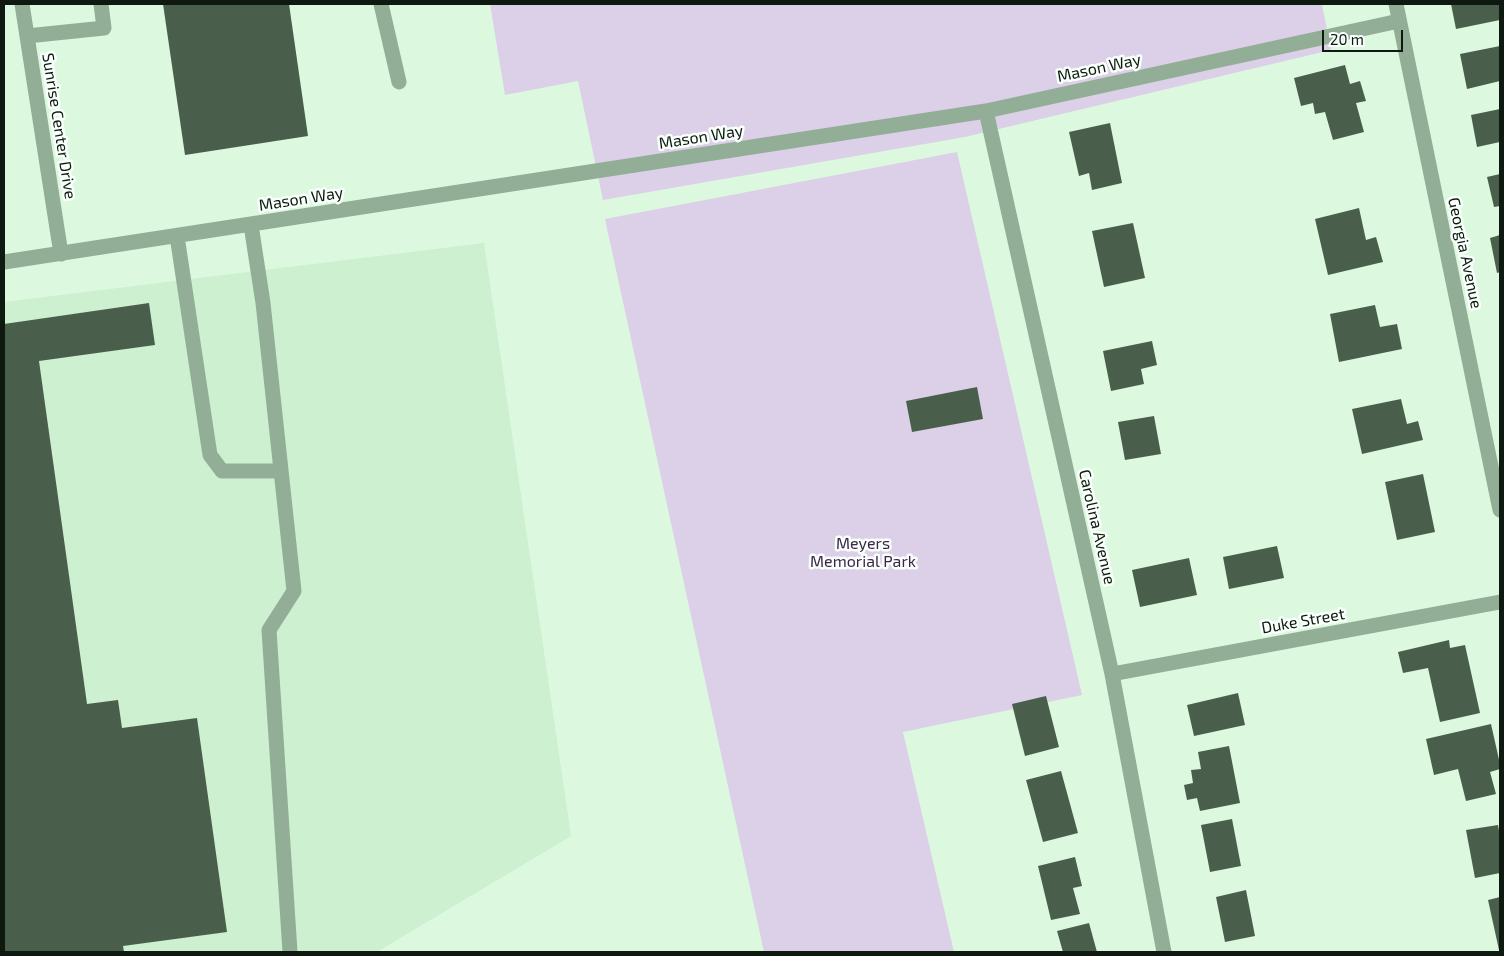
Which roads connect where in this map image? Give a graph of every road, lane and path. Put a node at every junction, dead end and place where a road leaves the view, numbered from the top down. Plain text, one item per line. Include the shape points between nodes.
1 (22, 4) edge
2 (101, 4) edge
3 (381, 4) edge
4 (1396, 4) edge
5 (1399, 21) junction
6 (27, 36) junction
7 (399, 82) dead end
8 (986, 111) junction
9 (251, 224) junction
10 (177, 236) junction
11 (61, 254) junction
12 (4, 262) edge
13 (281, 471) junction
14 (1500, 510) edge
15 (1500, 602) edge
16 (1112, 674) junction
17 (290, 952) edge
18 (1164, 952) edge

1 - 6 street, Sunrise Center Drive
2 - 6 street via 104,28
3 - 7 street
4 - 5 street, Georgia Avenue
5 - 8 street, Mason Way
5 - 14 street, Georgia Avenue
6 - 11 street, Sunrise Center Drive
8 - 9 street, Mason Way
8 - 16 street, Carolina Avenue
9 - 10 street, Mason Way
9 - 13 street
10 - 11 street, Mason Way
10 - 13 street via 210,455 222,471
11 - 12 street, Mason Way
13 - 17 street via 294,591 269,630
15 - 16 street, Duke Street
16 - 18 street, Carolina Avenue

